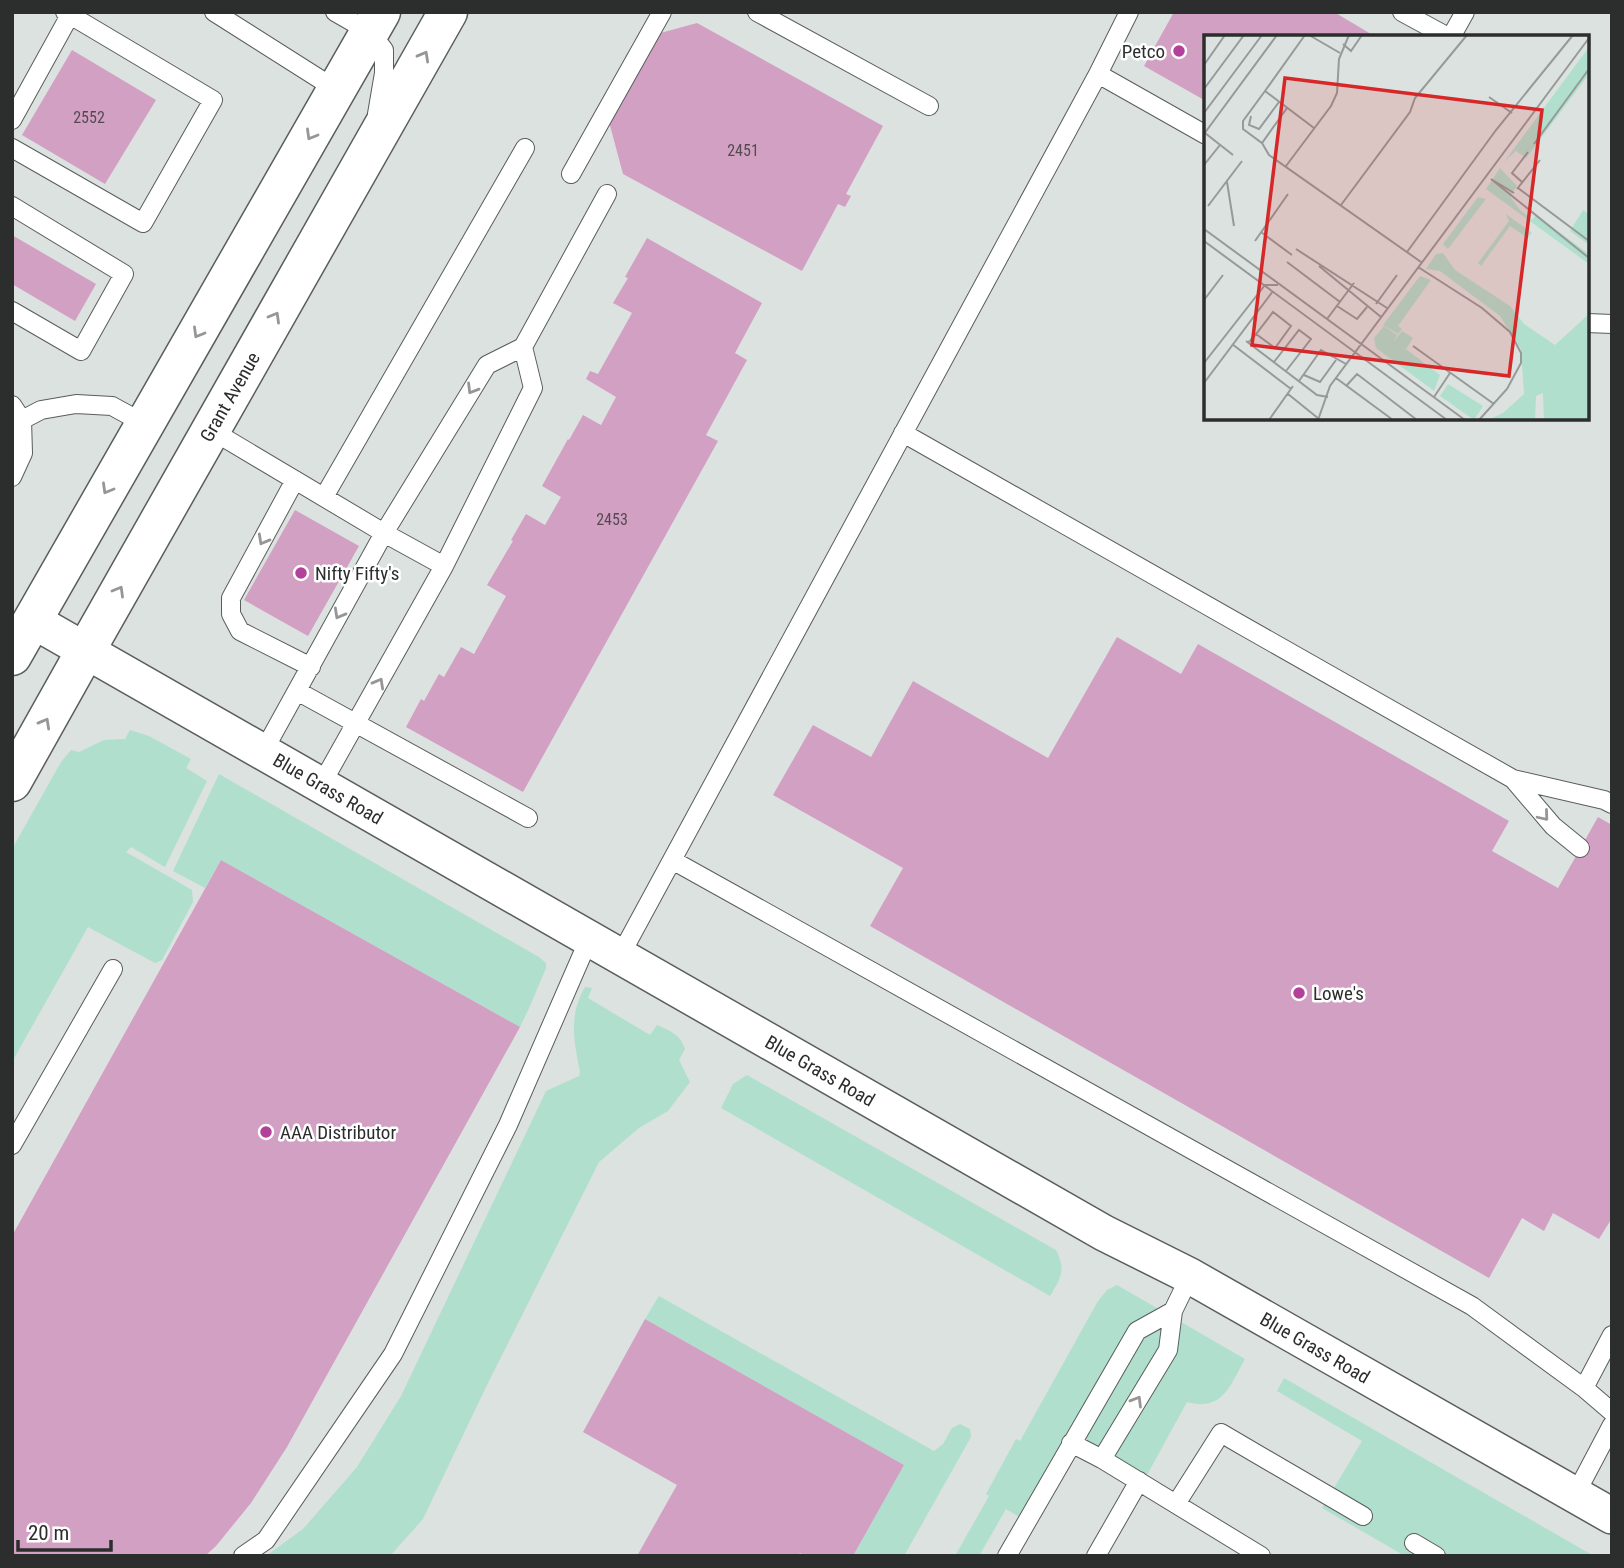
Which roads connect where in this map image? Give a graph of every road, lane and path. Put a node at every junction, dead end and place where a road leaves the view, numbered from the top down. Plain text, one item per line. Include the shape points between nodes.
1 (214, 12) edge
2 (335, 12) edge
3 (448, 12) edge
4 (662, 12) edge
5 (758, 12) edge
6 (1129, 12) edge
7 (1402, 12) edge
8 (1465, 12) edge
9 (68, 14) edge
10 (376, 22) edge
11 (1445, 35) edge
12 (1450, 35) edge
13 (1098, 74) junction
14 (337, 90) junction
15 (929, 106) dead end
16 (12, 120) edge
17 (1204, 134) edge
18 (12, 148) edge
19 (525, 148) dead end
20 (366, 158) junction
21 (572, 174) dead end
22 (607, 194) dead end
23 (12, 206) edge
24 (12, 311) edge
25 (1589, 323) edge
26 (1612, 324) edge
27 (523, 347) junction
28 (17, 413) edge
29 (145, 424) junction
30 (211, 430) junction
31 (903, 433) junction
32 (12, 477) edge
33 (295, 480) junction
34 (324, 497) junction
35 (384, 533) junction
36 (444, 566) junction
37 (22, 614) edge
38 (86, 650) junction
39 (12, 656) edge
40 (310, 667) junction
41 (297, 691) junction
42 (356, 723) junction
43 (263, 752) junction
44 (1513, 779) junction
45 (12, 782) edge
46 (321, 785) junction
47 (1612, 804) edge
48 (528, 818) dead end
49 (1580, 848) dead end
50 (672, 860) junction
51 (589, 939) junction
52 (620, 956) junction
53 (113, 969) dead end
54 (12, 1145) edge
55 (1190, 1276) junction
56 (1172, 1311) junction
57 (1612, 1335) edge
58 (1584, 1388) junction
59 (1612, 1412) edge
60 (1612, 1425) edge
61 (1071, 1443) junction
62 (1102, 1459) junction
63 (1139, 1481) junction
64 (1576, 1495) junction
65 (1176, 1504) junction
66 (1363, 1516) dead end
67 (1612, 1516) edge
68 (1414, 1543) dead end
69 (243, 1556) edge
70 (1007, 1556) edge
71 (1097, 1556) edge
72 (1261, 1556) edge
73 (1436, 1556) edge

1 - 14 lane
2 - 10 lane
20 -> 3 main road, Grant Avenue
4 - 21 lane
5 - 15 lane
6 - 13 lane
7 - 11 lane
8 - 12 lane
9 - 16 lane
9 - 18 lane via 213,100 143,223
10 - 14 main road
10 - 20 lane via 384,50 384,73
13 - 17 lane
13 - 31 lane
14 -> 29 main road
19 - 34 lane
30 -> 20 main road, Grant Avenue
22 - 27 lane
23 - 24 lane via 124,274 80,351
25 - 26 lane
27 -> 35 lane via 486,365
27 - 36 lane via 533,388
28 - 29 lane via 76,404 112,406
28 - 32 lane via 23,453
29 -> 37 main road
30 - 33 lane
38 -> 30 main road, Grant Avenue
31 - 44 lane
31 - 50 lane
33 - 34 lane
33 -> 40 lane via 231,598 231,614 240,631
34 - 35 lane
35 - 36 lane
35 -> 40 lane
42 -> 36 lane
37 - 38 street, Blue Grass Road
37 - 39 main road
38 - 43 street, Blue Grass Road
45 -> 38 main road, Grant Avenue
40 - 41 lane
41 - 42 lane
41 - 43 lane
42 - 46 lane
42 - 48 lane
43 - 46 street, Blue Grass Road
44 - 47 lane
44 -> 49 lane via 1553,826
46 - 51 street, Blue Grass Road
50 - 52 lane
50 - 58 lane via 1472,1306
51 - 52 street, Blue Grass Road
51 - 69 lane via 509,1125 393,1354 266,1540
52 - 55 street, Blue Grass Road via 1092,1227
53 - 54 lane
55 - 56 lane
55 - 64 street, Blue Grass Road
56 - 61 lane via 1137,1331
62 -> 56 lane via 1168,1350
57 - 58 lane
58 - 59 lane
60 - 64 lane
61 - 62 lane
61 - 70 lane
62 - 63 lane
63 - 65 lane
63 - 71 lane
64 - 67 street, Blue Grass Road
65 - 66 lane via 1222,1433
65 - 72 lane
68 - 73 lane

